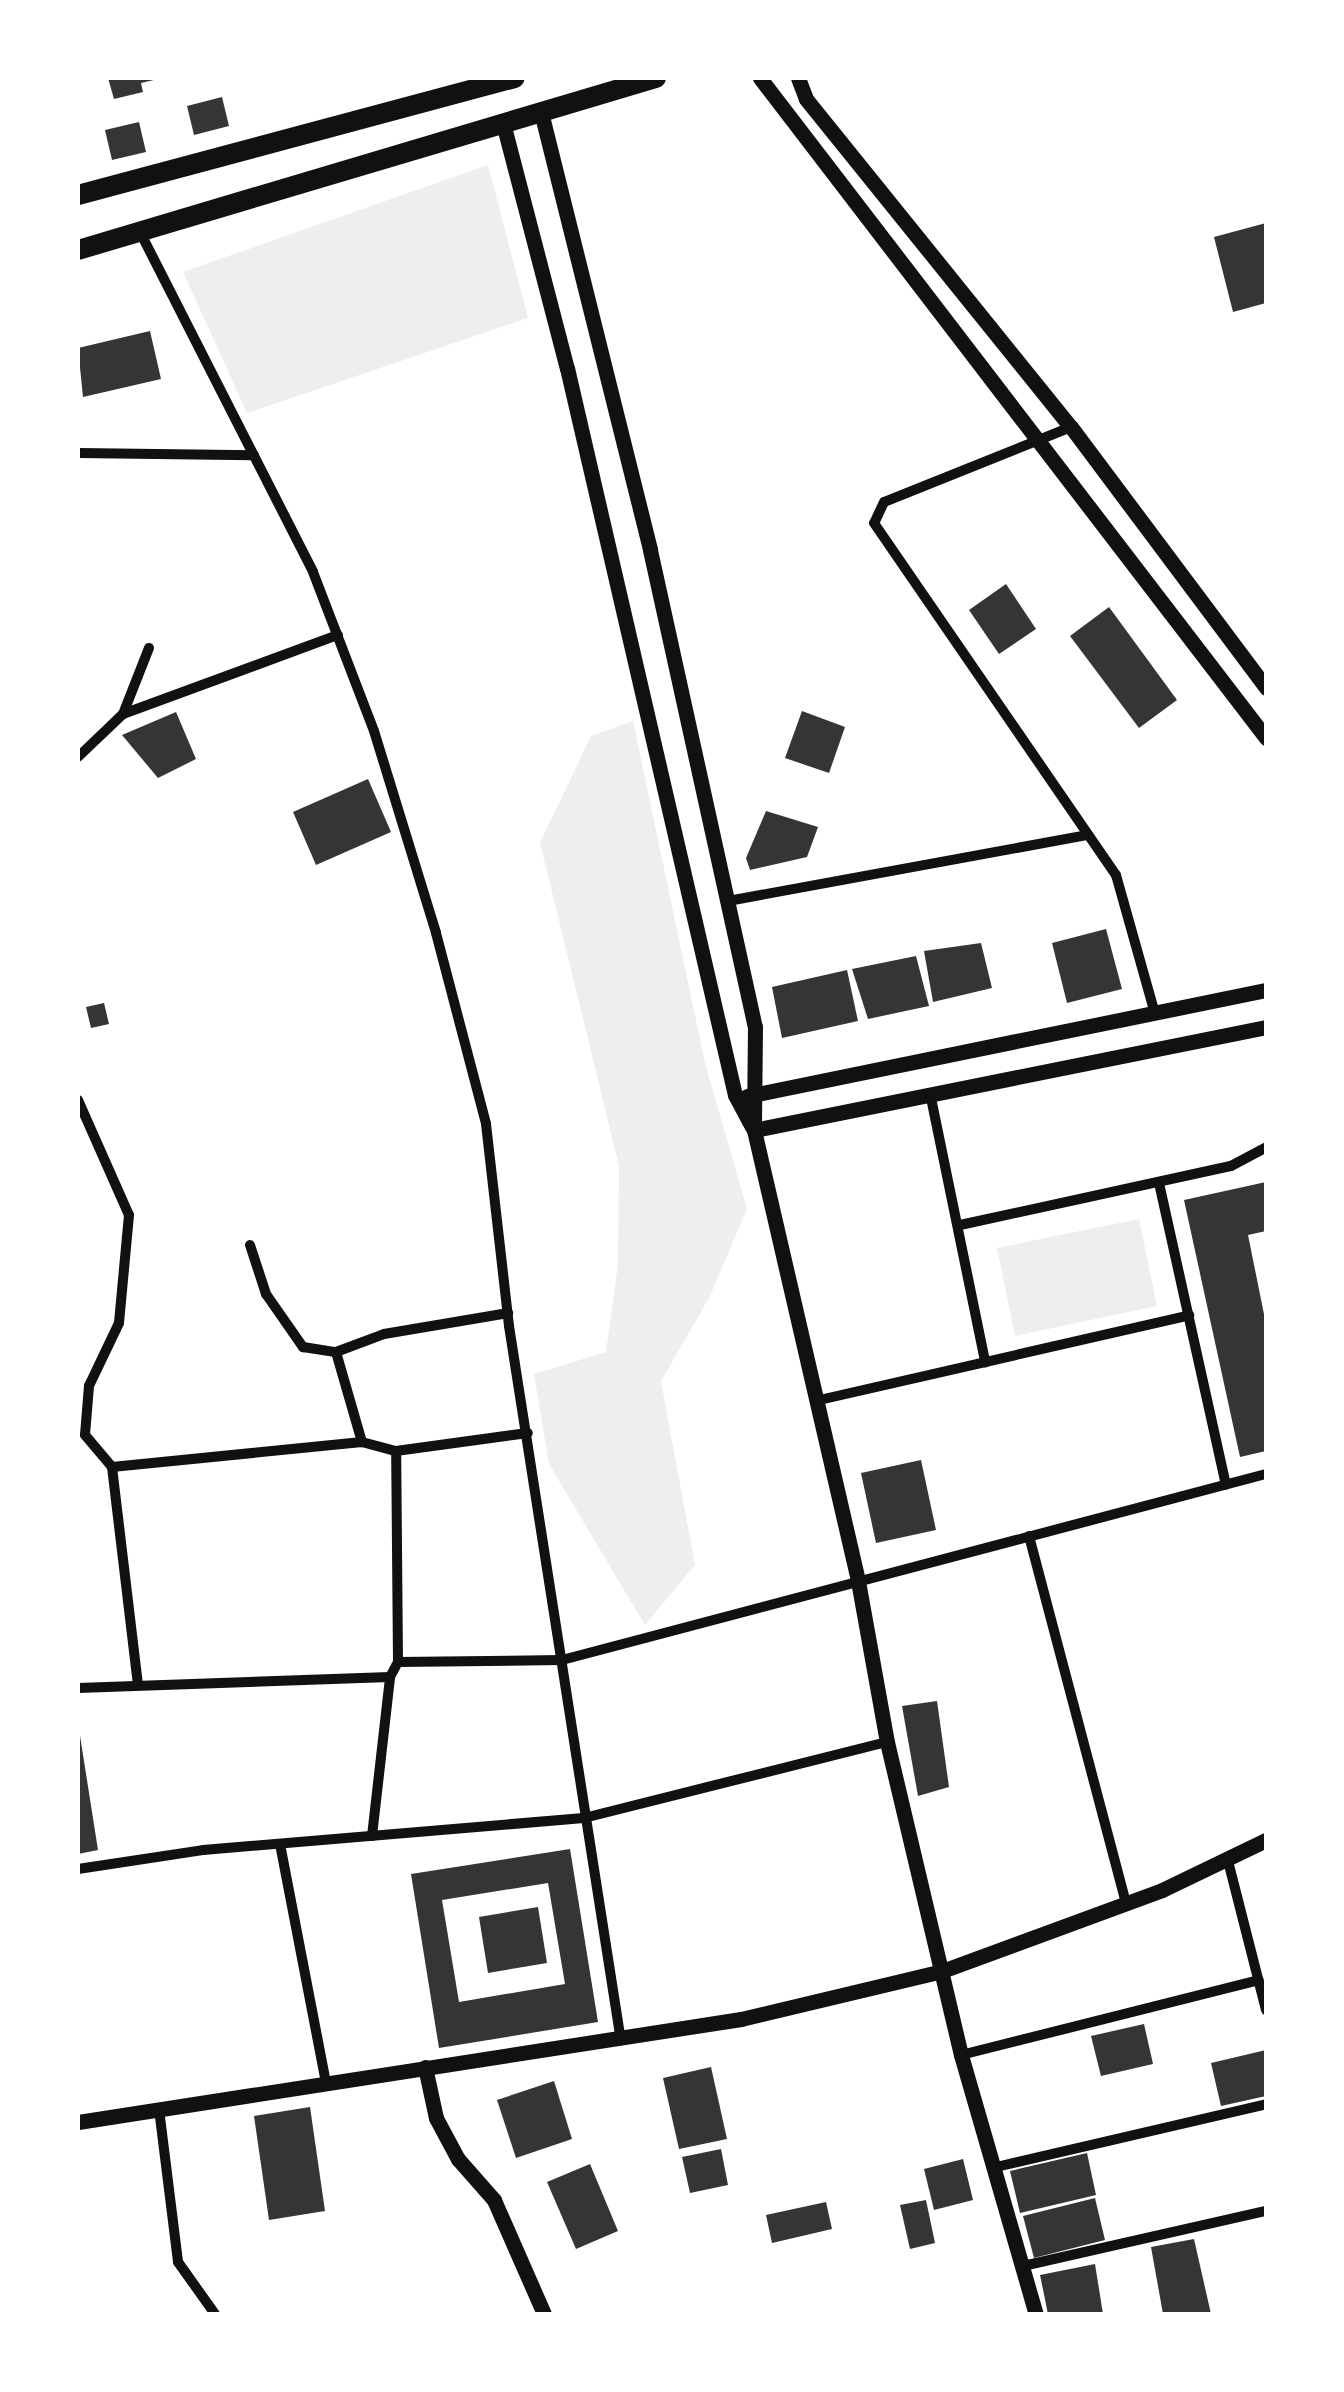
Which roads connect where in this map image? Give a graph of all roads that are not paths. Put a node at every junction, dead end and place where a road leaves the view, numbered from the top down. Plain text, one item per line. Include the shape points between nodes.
1 (656, 78) edge
2 (760, 78) edge
3 (798, 78) edge
4 (503, 79) edge
5 (541, 112) junction
6 (503, 123) junction
7 (78, 195) edge
8 (140, 232) junction
9 (78, 250) edge
10 (1071, 426) junction
11 (1038, 440) junction
12 (78, 453) edge
13 (254, 455) junction
14 (338, 636) junction
15 (149, 648) dead end
16 (1266, 688) edge
17 (124, 714) junction
18 (1266, 738) edge
19 (78, 757) edge
20 (1088, 834) junction
21 (728, 901) junction
22 (1266, 990) edge
23 (1155, 1014) junction
24 (1266, 1027) edge
25 (930, 1093) junction
26 (735, 1095) junction
27 (754, 1097) junction
28 (78, 1100) edge
29 (754, 1130) junction
30 (1266, 1148) edge
31 (1158, 1183) junction
32 (960, 1225) junction
33 (250, 1245) dead end
34 (508, 1313) junction
35 (1188, 1315) junction
36 (336, 1352) junction
37 (985, 1362) junction
38 (815, 1402) junction
39 (528, 1432) junction
40 (81, 1436) edge
41 (362, 1442) junction
42 (396, 1451) junction
43 (112, 1467) junction
44 (1266, 1474) edge
45 (1226, 1485) junction
46 (1029, 1536) junction
47 (858, 1580) junction
48 (562, 1660) junction
49 (398, 1662) junction
50 (390, 1677) junction
51 (138, 1684) junction
52 (78, 1688) edge
53 (887, 1742) junction
54 (584, 1818) junction
55 (372, 1836) junction
56 (1266, 1840) edge
57 (280, 1844) junction
58 (1227, 1857) junction
59 (78, 1869) edge
60 (1126, 1903) junction
61 (942, 1970) junction
62 (1260, 1980) junction
63 (1266, 2010) edge
64 (620, 2035) junction
65 (961, 2055) junction
66 (425, 2067) junction
67 (326, 2084) junction
68 (1266, 2104) edge
69 (159, 2109) junction
70 (78, 2122) edge
71 (992, 2168) junction
72 (1266, 2211) edge
73 (1023, 2266) junction
74 (216, 2314) edge
75 (544, 2314) edge
76 (1036, 2314) edge

1 - 5 highway
2 - 11 street
3 - 10 street via 806,99
4 - 7 highway
5 - 6 highway
5 - 21 street via 650,550
6 - 8 highway
6 - 26 street via 567,368
8 - 9 highway
8 - 13 street
10 - 11 street
10 - 16 street
11 - 18 street
11 - 20 street via 884,502 874,523
12 - 13 street
13 - 14 street
14 - 17 street
14 - 34 street via 402,823 486,1124
15 - 17 street
17 - 19 street
20 - 21 street
20 - 23 street via 1116,875
21 - 27 street via 755,1027
22 - 23 street
23 - 27 street
24 - 25 street
25 - 29 street
25 - 32 street
26 - 27 street
26 - 29 street
27 - 29 street
28 - 40 street via 129,1215 119,1323 89,1386
29 - 38 street
30 - 31 street via 1231,1166
31 - 32 street
31 - 35 street
32 - 37 street
33 - 36 street via 266,1294 293,1340
34 - 36 street via 384,1334
34 - 39 street
35 - 37 street
35 - 45 street
36 - 41 street
37 - 38 street
38 - 47 street
39 - 42 street
39 - 48 street
40 - 43 street
41 - 42 street
41 - 43 street
42 - 49 street
43 - 51 street
44 - 45 street
45 - 46 street
46 - 47 street
46 - 60 street
47 - 48 street
47 - 53 street
48 - 49 street
48 - 54 street
49 - 50 street
50 - 51 street
50 - 55 street
51 - 52 street
53 - 54 street
53 - 61 street
54 - 55 street
54 - 64 street
55 - 57 street
56 - 58 street
57 - 59 street
57 - 67 street
58 - 60 street
58 - 62 street
60 - 61 street
61 - 64 street via 741,2019
61 - 65 street
62 - 63 street
62 - 65 street
64 - 66 street
65 - 71 street
66 - 67 street
66 - 75 street via 436,2118 458,2159 494,2200
67 - 69 street
68 - 71 street
69 - 70 street
69 - 74 street via 178,2262
71 - 73 street
72 - 73 street
73 - 76 street

